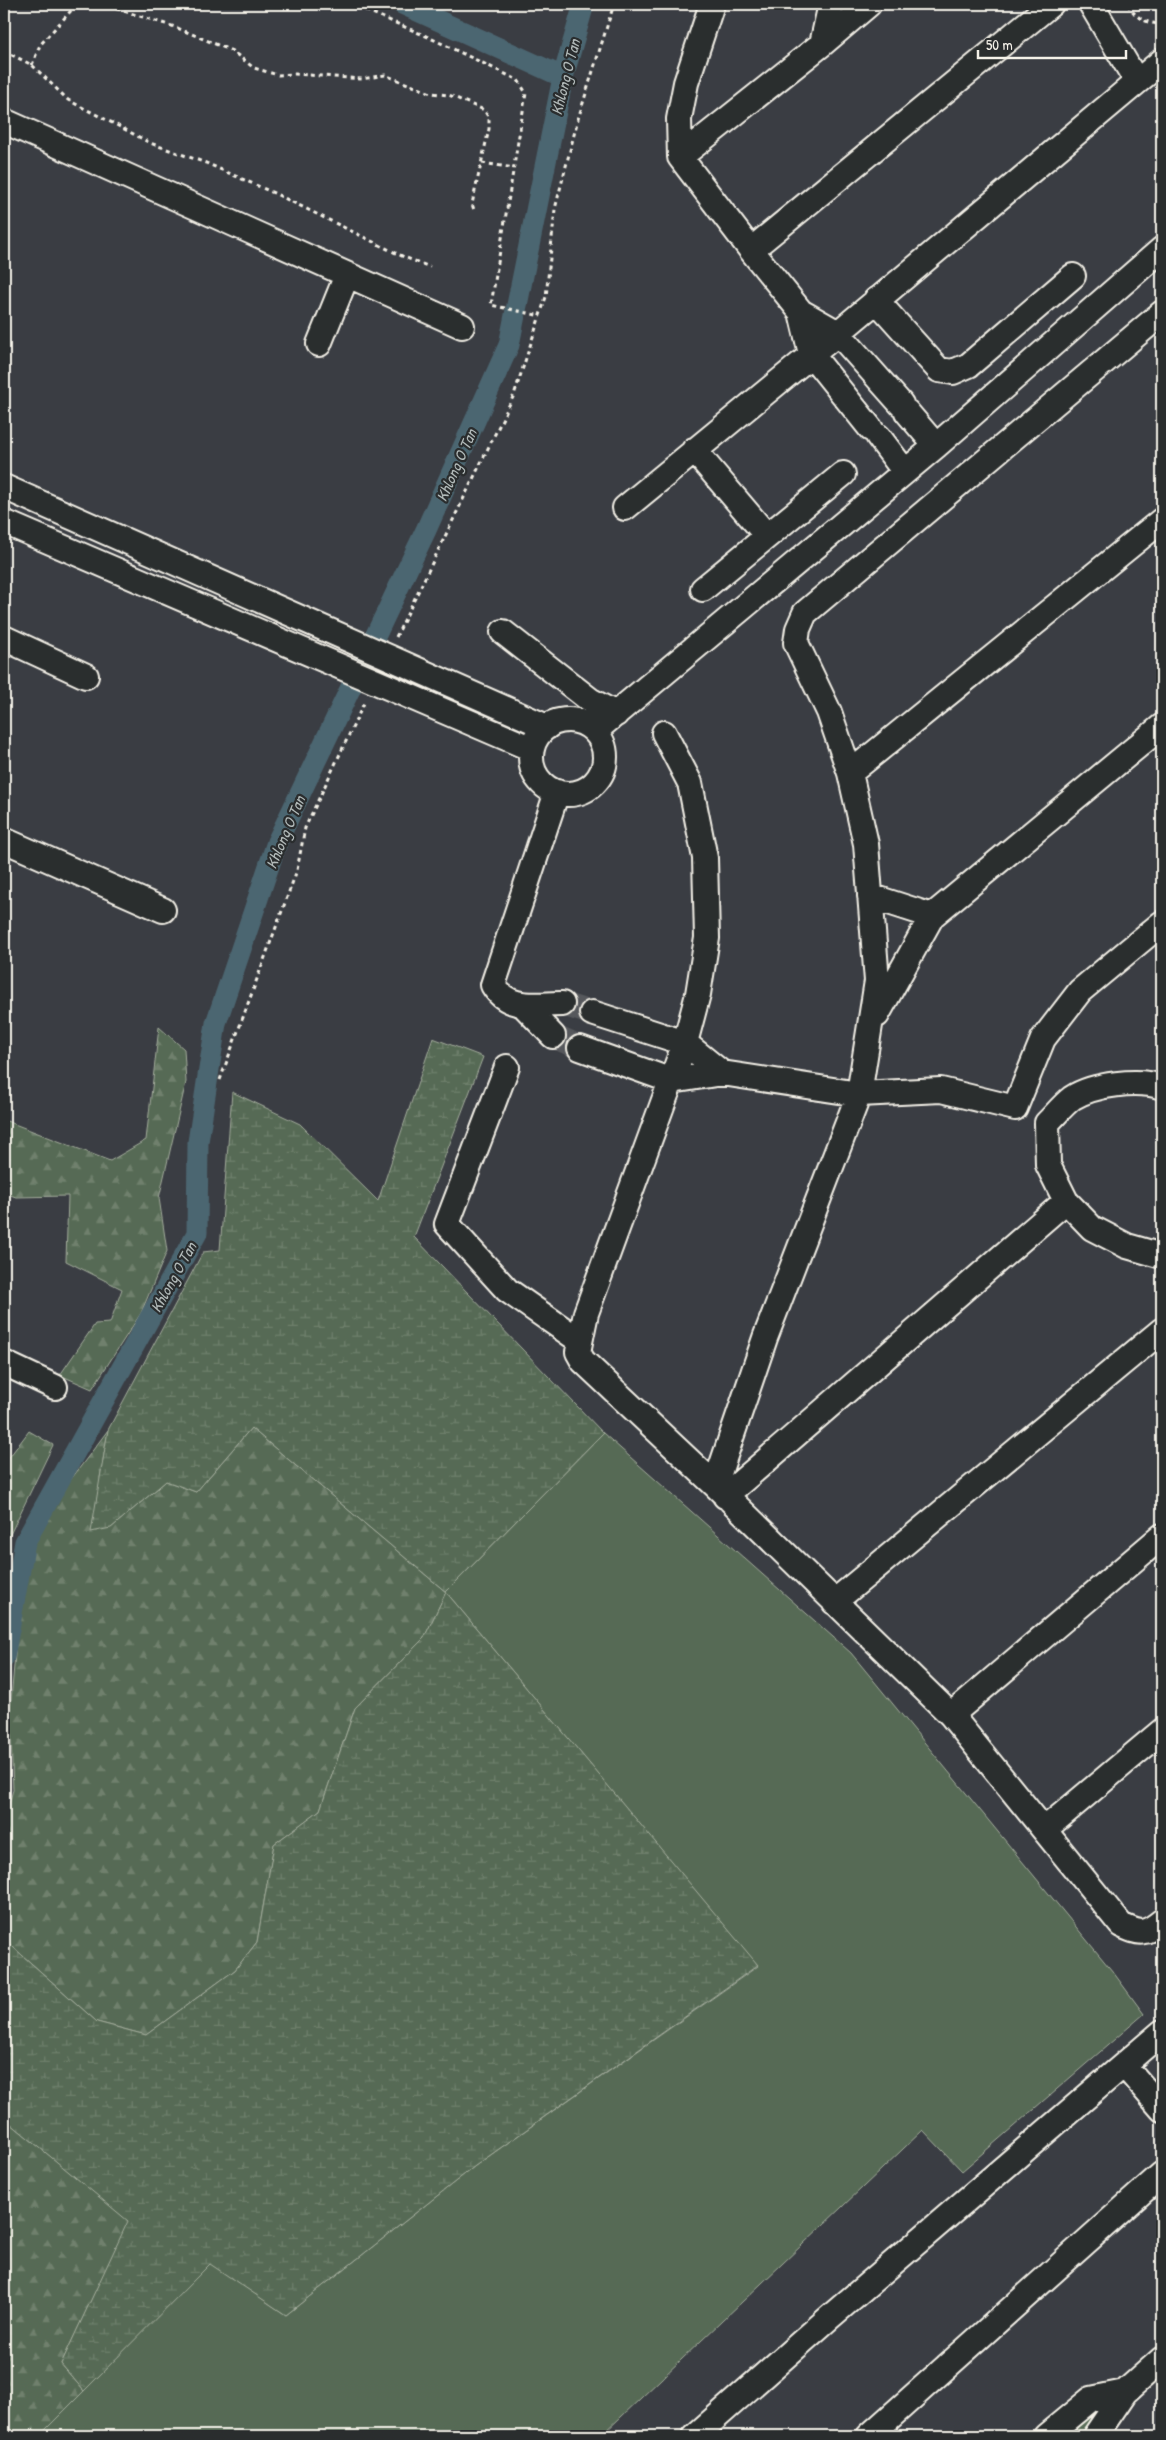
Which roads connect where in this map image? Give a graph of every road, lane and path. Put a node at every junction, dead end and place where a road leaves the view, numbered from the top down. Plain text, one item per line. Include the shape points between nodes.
1 (77, 4) edge
2 (101, 4) edge
3 (351, 4) edge
4 (614, 4) edge
5 (712, 4) edge
6 (830, 4) edge
7 (869, 4) edge
8 (1051, 4) edge
9 (1092, 4) edge
10 (1128, 4) edge
11 (1162, 24) edge
12 (822, 44) junction
13 (4, 51) edge
14 (1162, 61) edge
15 (32, 65) junction
16 (1137, 82) junction
17 (4, 121) edge
18 (680, 157) junction
19 (482, 163) junction
20 (514, 168) junction
21 (474, 210) dead end
22 (1162, 249) edge
23 (751, 250) junction
24 (430, 267) dead end
25 (347, 275) junction
26 (1073, 276) dead end
27 (876, 300) junction
28 (802, 312) junction
29 (1162, 313) edge
30 (541, 316) junction
31 (462, 326) dead end
32 (838, 333) junction
33 (319, 344) dead end
34 (811, 354) junction
35 (936, 446) junction
36 (694, 450) junction
37 (906, 472) junction
38 (842, 474) dead end
39 (4, 487) edge
40 (624, 508) dead end
41 (1162, 520) edge
42 (4, 522) edge
43 (766, 536) junction
44 (703, 589) dead end
45 (503, 632) dead end
46 (4, 638) edge
47 (395, 638) dead end
48 (86, 676) dead end
49 (366, 698) dead end
50 (616, 714) junction
51 (1162, 726) edge
52 (546, 727) junction
53 (595, 731) junction
54 (664, 733) dead end
55 (532, 749) junction
56 (850, 773) junction
57 (557, 792) junction
58 (4, 840) edge
59 (870, 896) junction
60 (163, 910) dead end
61 (932, 916) junction
62 (1162, 923) edge
63 (562, 1004) tunnel mouth
64 (523, 1005) junction
65 (592, 1013) tunnel mouth
66 (869, 1030) junction
67 (553, 1036) tunnel mouth
68 (685, 1043) junction
69 (580, 1048) tunnel mouth
70 (507, 1067) dead end
71 (722, 1072) junction
72 (220, 1080) dead end
73 (672, 1080) junction
74 (1162, 1087) edge
75 (859, 1094) junction
76 (1015, 1108) junction
77 (1047, 1123) junction
78 (1066, 1201) junction
79 (1162, 1256) edge
80 (1162, 1330) edge
81 (580, 1340) junction
82 (4, 1363) edge
83 (56, 1387) dead end
84 (720, 1490) junction
85 (1162, 1536) edge
86 (834, 1602) junction
87 (951, 1716) junction
88 (1162, 1731) edge
89 (1044, 1830) junction
90 (1162, 1921) edge
91 (1162, 2032) edge
92 (1124, 2065) junction
93 (1162, 2109) edge
94 (1162, 2174) edge
95 (1162, 2359) edge
96 (1125, 2392) junction
97 (696, 2436) edge
98 (868, 2436) edge
99 (1046, 2436) edge
100 (1095, 2436) edge

1 - 15 path via 40,45
2 - 19 path via 175,28 232,51 254,68 278,75 362,79 385,75 431,93 475,104 489,118
3 - 20 path via 518,80 526,93
4 - 30 path via 578,119 555,209
5 - 18 street via 686,83 679,119
6 - 12 street
7 - 12 street
8 - 23 street
9 - 16 street
10 - 11 path via 1138,18
12 - 18 street
13 - 15 path
14 - 16 street
15 - 24 path via 68,100 150,143 262,187
16 - 27 street
17 - 25 street
18 - 23 street
19 - 20 path
19 - 21 path via 472,204
20 - 30 path via 491,306
22 - 35 street
23 - 28 street
25 - 31 street
25 - 33 street
26 - 27 street via 969,365 953,372 940,370
27 - 32 street
28 - 32 street
28 - 34 street
29 - 56 street via 805,613 796,643 830,712
30 - 47 path via 514,396
32 - 34 street
32 - 35 street
34 - 36 street
34 - 37 street
35 - 37 street
36 - 40 street
36 - 43 street
37 - 50 street
38 - 43 street
39 - 52 street
41 - 56 street
42 - 55 street
43 - 44 street
45 - 50 street via 590,700
46 - 48 street
49 - 72 path via 305,828 297,870
50 - 53 street
51 - 61 street
52 - 53 street via 572,720
52 - 55 street
53 - 57 street via 603,745 605,761 599,776 588,788 573,794
54 - 68 street via 690,782 705,858 707,938 698,994
55 - 57 street via 534,770 539,780
56 - 59 street via 866,844
57 - 64 street via 493,985 504,1000
58 - 60 street
59 - 61 street
59 - 66 street via 877,981
61 - 66 street
62 - 76 street via 1080,991 1043,1039
63 - 64 street
64 - 67 street
65 - 68 street
66 - 75 street
68 - 71 street
68 - 73 street
69 - 73 street
70 - 81 street via 447,1224 506,1290
71 - 73 street
71 - 75 street
73 - 81 street via 586,1313
74 - 77 street via 1152,1083 1113,1084 1072,1098
75 - 76 street via 941,1090
75 - 84 street via 765,1338
76 - 77 street
77 - 78 street via 1048,1165
78 - 79 street via 1092,1228 1128,1246
78 - 84 street
80 - 86 street
81 - 84 street via 578,1352 583,1361
82 - 83 street
84 - 86 street
85 - 87 street
86 - 87 street
87 - 89 street
88 - 89 street
89 - 90 street via 1121,1925 1138,1933 1151,1930
91 - 92 street
92 - 93 street
92 - 97 street
94 - 98 street
95 - 96 street
96 - 99 street via 1091,2399
96 - 100 street

